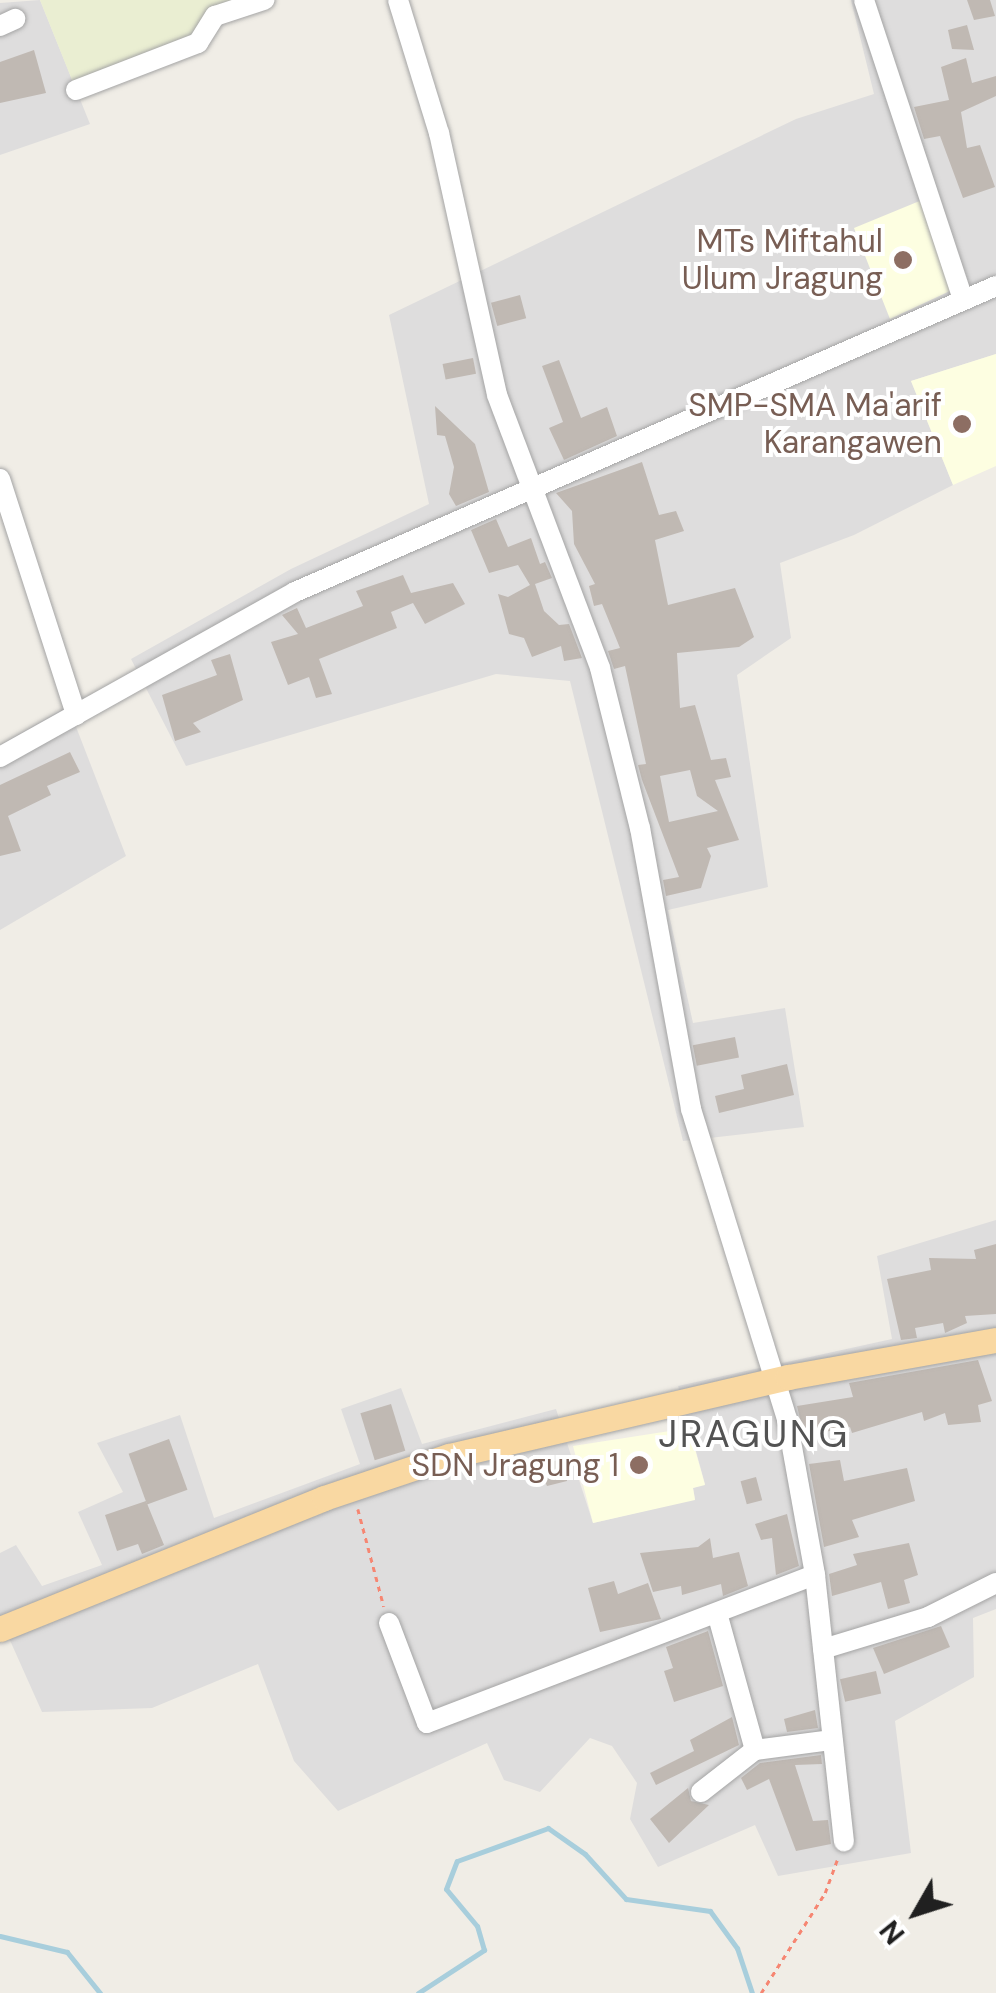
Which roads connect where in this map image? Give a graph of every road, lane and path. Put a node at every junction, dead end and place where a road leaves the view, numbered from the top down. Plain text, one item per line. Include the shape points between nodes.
1 (264, 0) edge
2 (398, 0) edge
3 (864, 0) edge
4 (76, 90) dead end
5 (996, 286) edge
6 (963, 300) junction
7 (0, 479) edge
8 (530, 488) junction
9 (76, 714) junction
10 (0, 757) edge
11 (996, 1340) edge
12 (772, 1381) junction
13 (352, 1487) junction
14 (815, 1575) junction
15 (996, 1583) edge
16 (717, 1613) junction
17 (389, 1623) joint
18 (0, 1630) edge
19 (823, 1649) junction
20 (832, 1740) junction
21 (756, 1750) junction
22 (702, 1792) dead end
23 (844, 1841) joint
24 (762, 1993) edge

1 - 4 street via 216,16 198,43
2 - 8 street via 440,133 473,307
3 - 6 street
5 - 6 street
6 - 8 street
7 - 9 street
8 - 9 street via 430,538 295,592
8 - 12 street via 600,668 640,828 691,1109
9 - 10 street
11 - 12 main road
12 - 13 main road via 479,1448
12 - 14 street via 786,1418
13 - 17 path
13 - 18 main road
14 - 16 street
14 - 19 street
15 - 19 street via 928,1616
16 - 17 street via 427,1723
16 - 21 street
19 - 20 street
20 - 21 street
20 - 23 street
21 - 22 street
23 - 24 path via 825,1893

